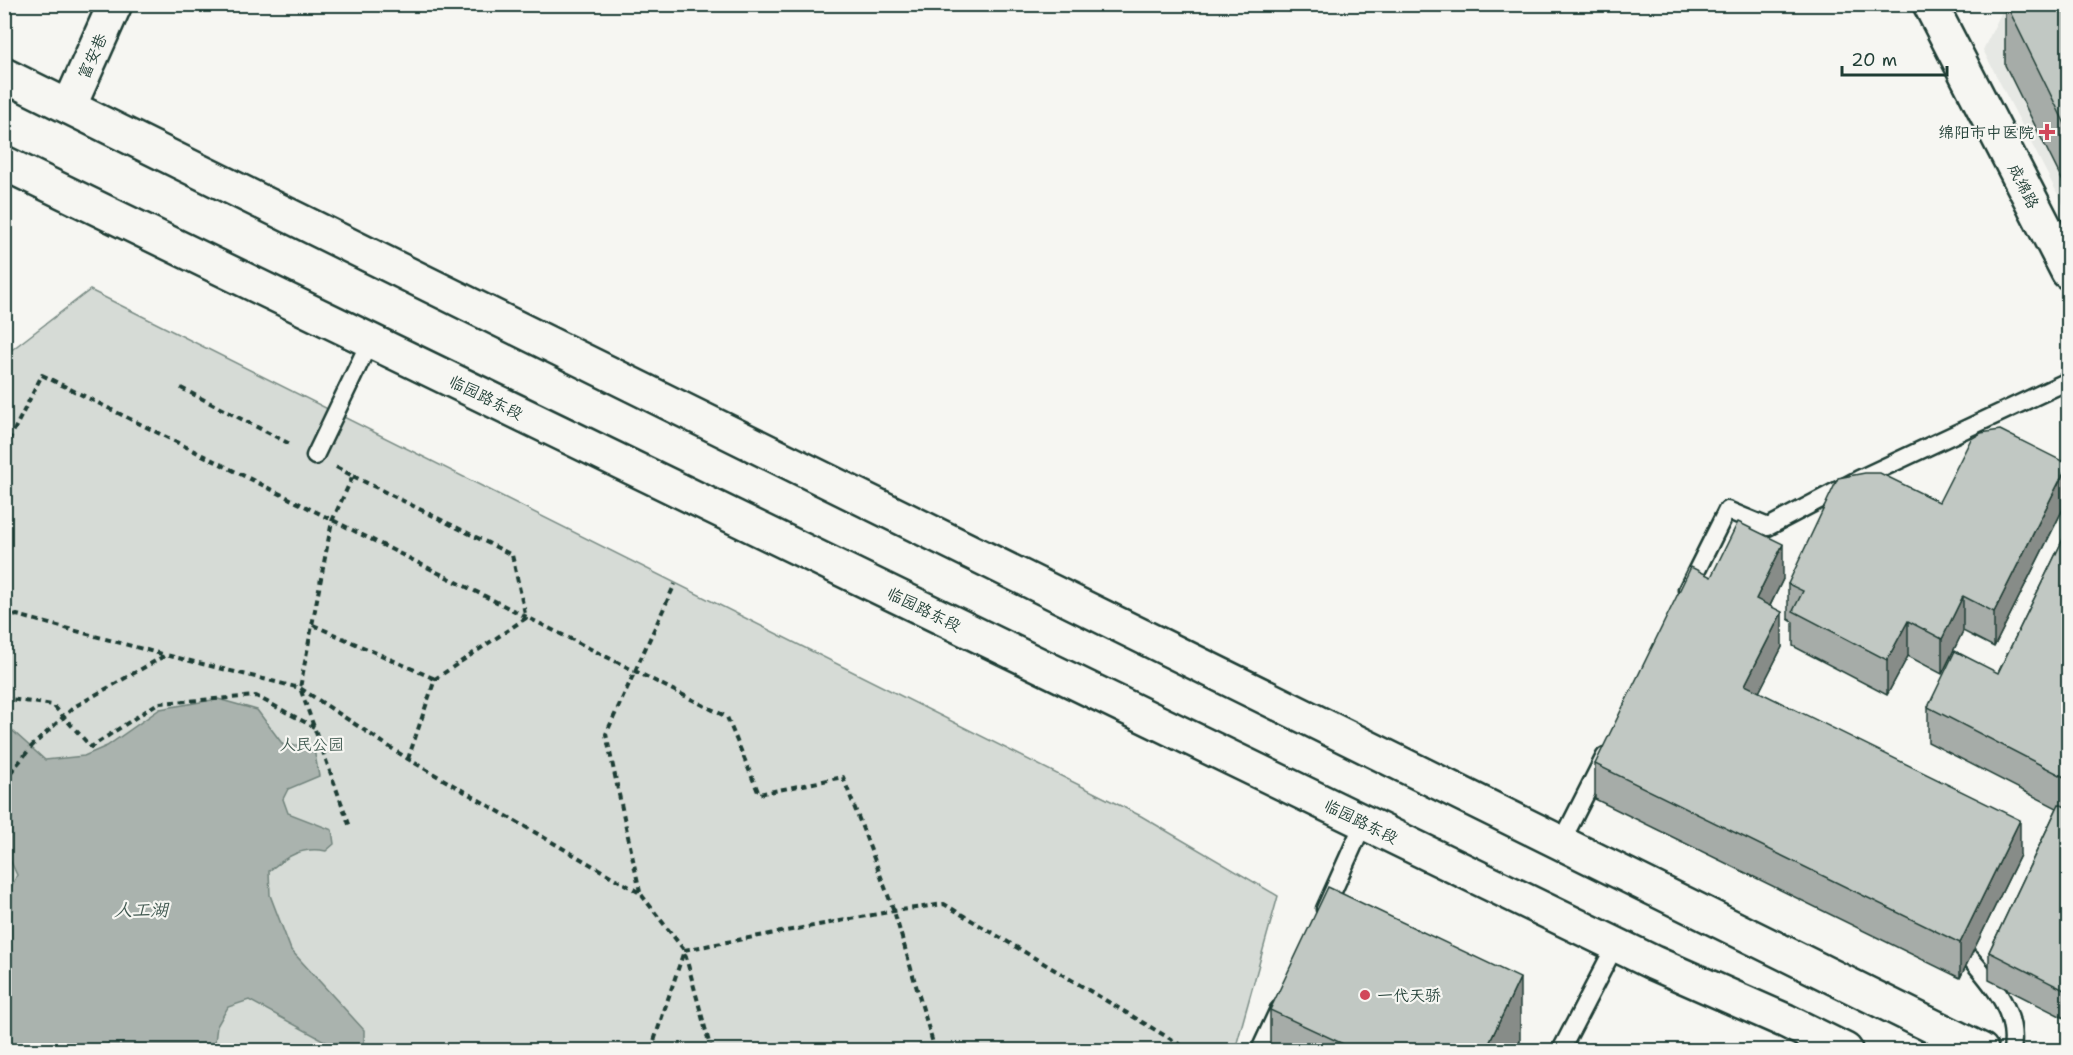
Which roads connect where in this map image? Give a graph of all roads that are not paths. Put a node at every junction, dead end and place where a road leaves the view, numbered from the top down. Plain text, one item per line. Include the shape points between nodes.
1 (115, 4) edge
2 (1930, 4) edge
3 (4, 75) edge
4 (69, 106) junction
5 (4, 164) edge
6 (2068, 272) edge
7 (370, 341) junction
8 (2068, 381) edge
9 (315, 456) road end
10 (1680, 604) edge
11 (1613, 739) edge
12 (1364, 822) junction
13 (1562, 843) junction
14 (1319, 920) edge
15 (1616, 944) junction
16 (1970, 958) edge
17 (1285, 996) edge
18 (1260, 1050) edge
19 (1561, 1050) edge
20 (1845, 1050) edge
21 (1981, 1050) edge
22 (2012, 1050) edge

1 - 4 main road, 富安巷
2 - 6 main road, 成绵路
3 - 4 main road
4 - 13 main road
5 - 7 main road, 临园路东段
7 - 9 lane
7 - 12 main road, 临园路东段
8 - 10 lane via 1859,479 1768,527 1726,510
11 - 13 lane
12 - 14 lane
12 - 15 main road, 临园路东段
13 - 21 main road
15 - 19 lane
15 - 20 main road, 临园路东段
16 - 22 lane via 2000,995 2010,1022
17 - 18 lane

